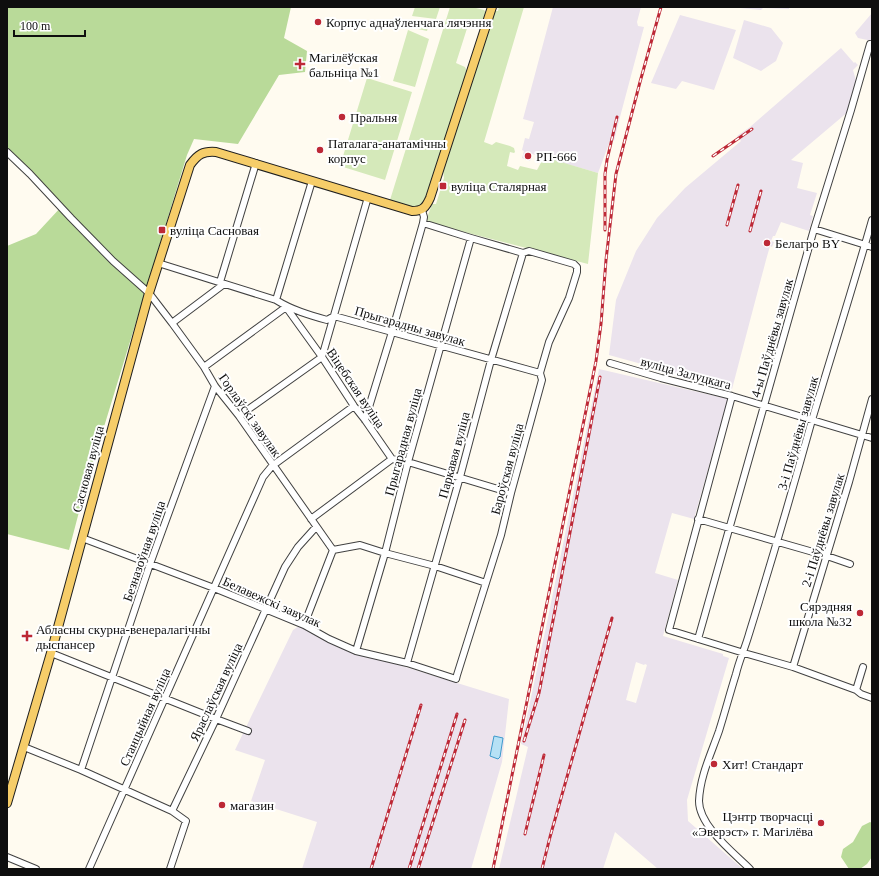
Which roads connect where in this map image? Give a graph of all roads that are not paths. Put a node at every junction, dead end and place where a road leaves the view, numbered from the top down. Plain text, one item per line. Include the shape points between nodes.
1 (492, 7) edge
2 (871, 45) edge
3 (7, 152) edge
4 (256, 163) junction
5 (312, 181) junction
6 (368, 198) junction
7 (422, 210) junction
8 (872, 220) edge
9 (423, 223) junction
10 (814, 229) junction
11 (471, 238) junction
12 (865, 245) junction
13 (872, 247) edge
14 (523, 253) junction
15 (158, 263) junction
16 (222, 283) junction
17 (149, 293) junction
18 (276, 300) junction
19 (286, 306) junction
20 (334, 316) junction
21 (172, 323) junction
22 (392, 332) junction
23 (440, 346) junction
24 (322, 357) junction
25 (491, 360) junction
26 (610, 363) dead end
27 (204, 367) junction
28 (540, 373) junction
29 (215, 386) junction
30 (732, 396) junction
31 (872, 399) edge
32 (354, 406) junction
33 (765, 406) junction
34 (239, 416) junction
35 (365, 420) junction
36 (812, 420) junction
37 (862, 435) junction
38 (872, 438) edge
39 (392, 460) junction
40 (408, 462) junction
41 (272, 466) junction
42 (460, 477) junction
43 (511, 493) junction
44 (311, 519) junction
45 (698, 519) junction
46 (316, 527) junction
47 (729, 529) junction
48 (82, 538) junction
49 (778, 542) junction
50 (333, 550) junction
51 (385, 553) junction
52 (827, 556) junction
53 (150, 564) junction
54 (850, 564) dead end
55 (435, 566) junction
56 (486, 583) junction
57 (214, 588) junction
58 (266, 610) junction
59 (304, 625) junction
60 (698, 639) junction
61 (356, 650) junction
62 (51, 653) junction
63 (744, 653) junction
64 (407, 663) junction
65 (793, 666) junction
66 (863, 667) dead end
67 (112, 678) junction
68 (456, 679) joint
69 (856, 690) junction
70 (165, 698) junction
71 (872, 698) edge
72 (216, 719) junction
73 (248, 731) dead end
74 (24, 747) junction
75 (80, 770) junction
76 (124, 790) junction
77 (7, 804) edge
78 (172, 811) junction
79 (7, 857) edge
80 (36, 869) edge
81 (89, 869) edge
82 (170, 869) edge
83 (750, 869) edge

1 - 7 main road via 430,198
2 - 10 street, 4-ы Паўднёвы завулак
3 - 17 street, Горлаўскі завулак
4 - 5 main road
4 - 15 main road, Сасновая вуліца via 216,152 203,153 195,158 190,165
4 - 16 street
5 - 6 main road
5 - 18 street
6 - 7 main road via 412,211
6 - 20 street
7 - 9 street
8 - 12 street, 3-і Паўднёвы завулак
9 - 11 street
9 - 22 street
10 - 12 street
10 - 33 street, 4-ы Паўднёвы завулак
11 - 14 street
11 - 23 street, Прыгарадная вуліца
12 - 13 street
12 - 36 street, 3-і Паўднёвы завулак
14 - 25 street, Паркавая вуліца
14 - 28 street, Бароўская вуліца via 529,252 578,267
15 - 16 street
15 - 17 main road, Сасновая вуліца
16 - 18 street
16 - 21 street
17 - 21 street, Горлаўскі завулак
17 - 48 main road, Сасновая вуліца
18 - 19 street, Прыгарадны завулак
19 - 20 street, Прыгарадны завулак via 327,320
19 - 24 street, Віцебская вуліца
19 - 27 street
20 - 22 street, Прыгарадны завулак
20 - 24 street
21 - 27 street, Горлаўскі завулак
22 - 23 street, Прыгарадны завулак
22 - 35 street
23 - 25 street, Прыгарадны завулак
23 - 40 street, Прыгарадная вуліца
24 - 32 street, Віцебская вуліца
24 - 34 street
25 - 28 street, Прыгарадны завулак
25 - 42 street, Паркавая вуліца
26 - 30 street, вуліца Залуцкага
27 - 29 street, Горлаўскі завулак
28 - 43 street, Бароўская вуліца via 542,380
29 - 34 street, Горлаўскі завулак
29 - 53 street, Безназоўная вуліца
30 - 33 street, вуліца Залуцкага
30 - 45 street
31 - 37 street, 2-і Паўднёвы завулак
32 - 35 street, Віцебская вуліца
32 - 41 street, Станцыйная вуліца
33 - 36 street, вуліца Залуцкага
33 - 47 street, 4-ы Паўднёвы завулак
34 - 41 street, Горлаўскі завулак
35 - 39 street, Віцебская вуліца
36 - 37 street, вуліца Залуцкага
36 - 49 street, 3-і Паўднёвы завулак
37 - 38 street, вуліца Залуцкага
37 - 52 street, 2-і Паўднёвы завулак
39 - 40 street
39 - 44 street
40 - 42 street
40 - 51 street, Прыгарадная вуліца
41 - 44 street, Горлаўскі завулак
41 - 57 street, Станцыйная вуліца via 263,477
42 - 43 street
42 - 55 street, Паркавая вуліца
43 - 56 street, Бароўская вуліца
44 - 46 street, Горлаўскі завулак
45 - 47 street
45 - 60 street via 669,630
46 - 50 street, Горлаўскі завулак
46 - 58 street, Яраслаўская вуліца via 298,546 285,567
47 - 49 street
47 - 60 street, 4-ы Паўднёвы завулак
48 - 53 street, Белавежскі завулак
48 - 62 main road, Сасновая вуліца
49 - 52 street
49 - 63 street, 3-і Паўднёвы завулак
50 - 51 street via 360,545
50 - 59 street
51 - 55 street
51 - 61 street, Прыгарадная вуліца
52 - 54 street
52 - 65 street, 2-і Паўднёвы завулак
53 - 57 street, Белавежскі завулак
53 - 67 street, Безназоўная вуліца
55 - 56 street
55 - 64 street, Паркавая вуліца
56 - 68 street, Бароўская вуліца
57 - 58 street, Белавежскі завулак
57 - 70 street, Станцыйная вуліца
58 - 59 street, Белавежскі завулак
58 - 72 street, Яраслаўская вуліца
59 - 61 street, Белавежскі завулак
60 - 63 street
61 - 64 street, Белавежскі завулак
62 - 67 street
62 - 74 main road, Сасновая вуліца
63 - 65 street
63 - 83 street, 3-і Паўднёвы завулак via 703,776 699,802 702,815 713,832
64 - 68 street, Белавежскі завулак
65 - 69 street
66 - 69 street
67 - 70 street
67 - 75 street, Безназоўная вуліца
69 - 71 street
70 - 72 street
70 - 76 street, Станцыйная вуліца
72 - 73 street
72 - 78 street, Яраслаўская вуліца
74 - 75 street
74 - 77 main road, Сасновая вуліца
75 - 76 street
76 - 78 street
76 - 81 street, Станцыйная вуліца
78 - 82 street via 186,821
79 - 80 street

